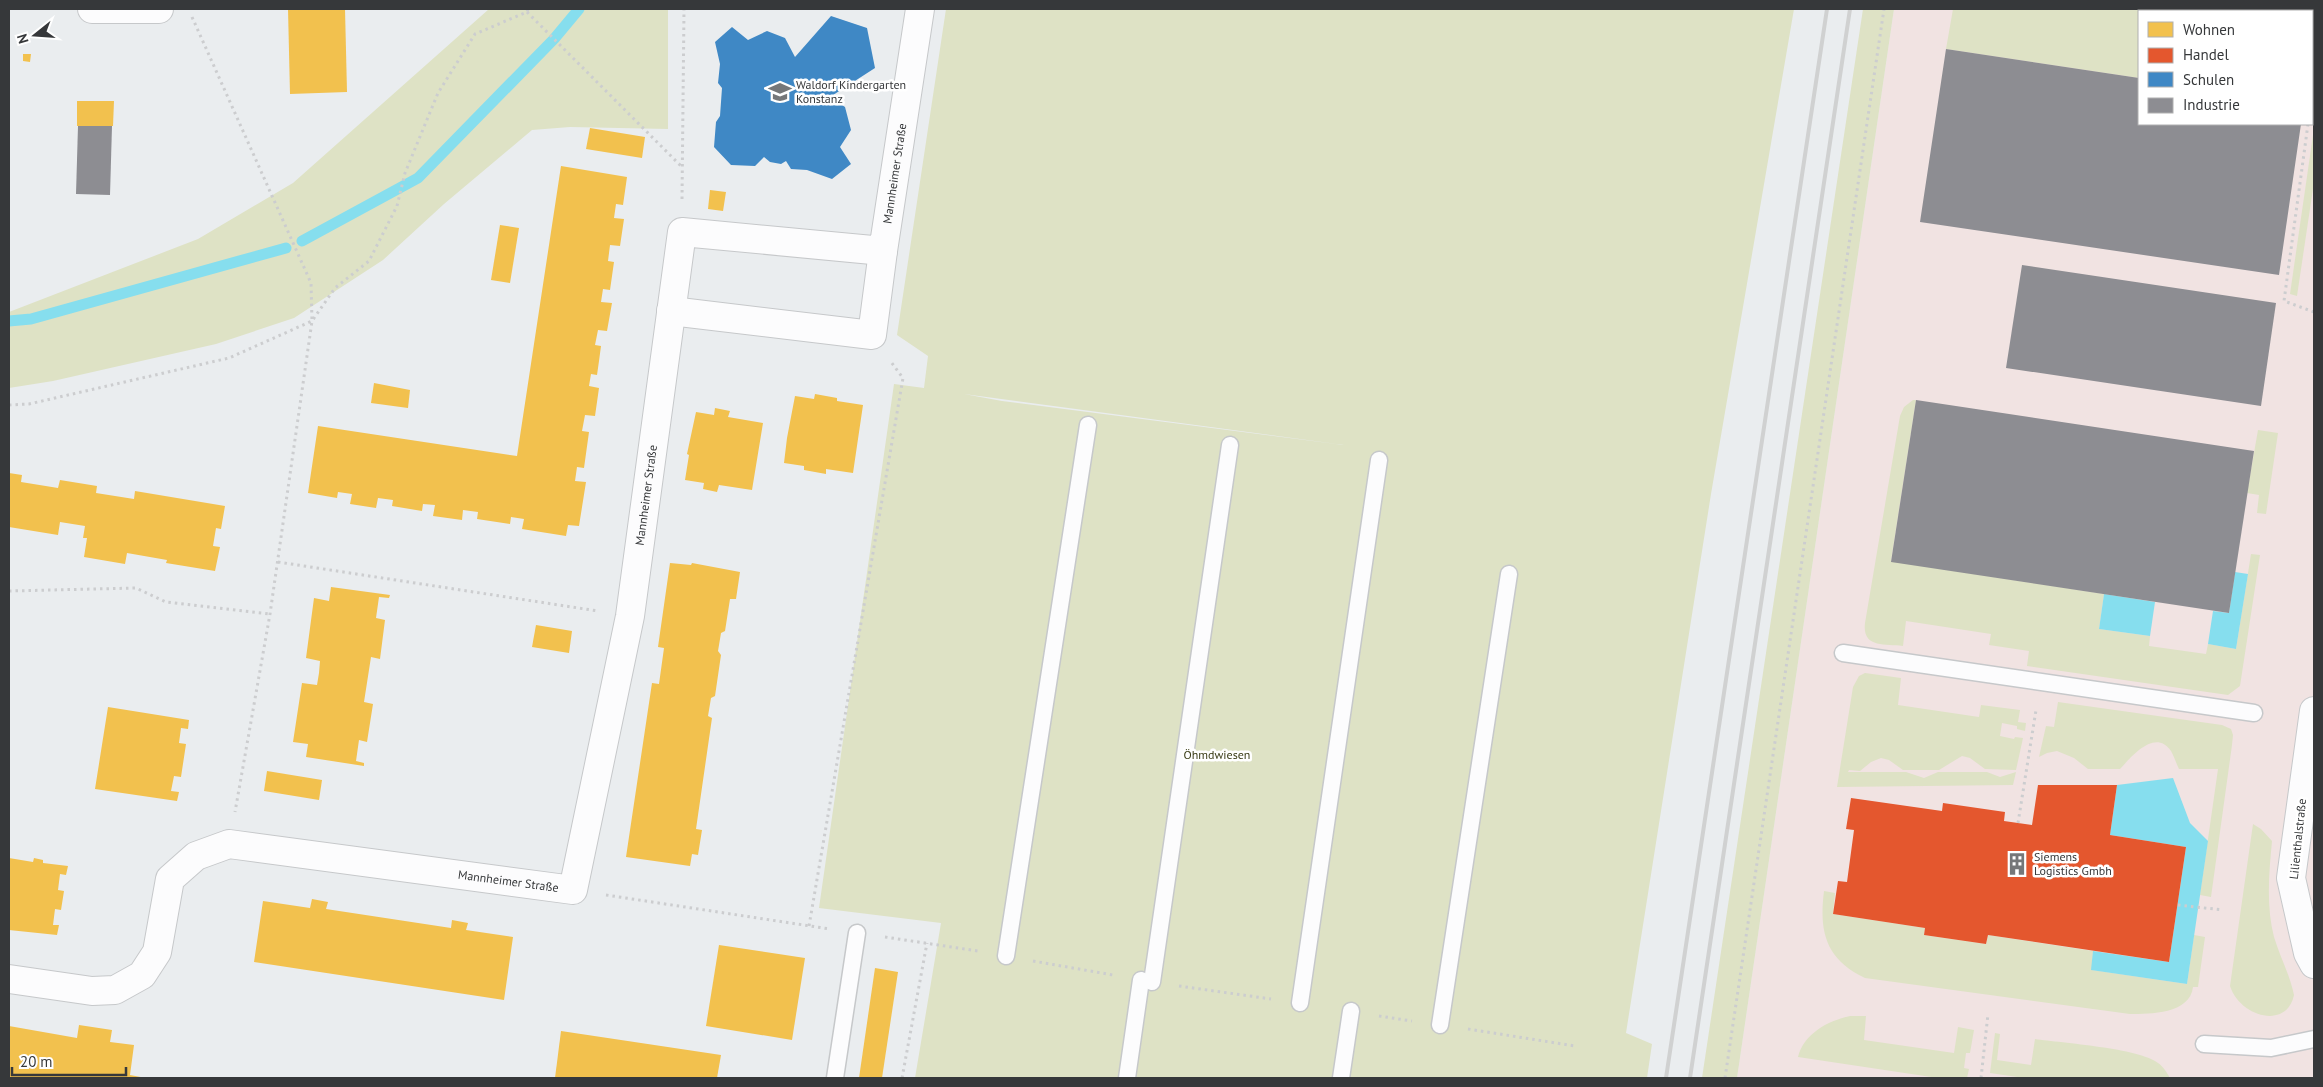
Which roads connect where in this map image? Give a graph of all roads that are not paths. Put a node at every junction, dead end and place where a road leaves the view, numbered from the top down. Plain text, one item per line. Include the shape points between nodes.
1 (92, 9) edge
2 (920, 9) edge
3 (159, 10) edge
4 (883, 250) junction
5 (671, 311) junction
6 (1088, 425) dead end
7 (1230, 445) dead end
8 (1379, 460) dead end
9 (1509, 574) dead end
10 (1843, 653) dead end
11 (2314, 711) edge
12 (2254, 713) dead end
13 (857, 933) road end
14 (1006, 956) road end
15 (2314, 964) edge
16 (9, 979) edge
17 (1300, 1003) road end
18 (1351, 1011) road end
19 (1440, 1025) road end
20 (2314, 1038) edge
21 (2204, 1044) dead end
22 (835, 1078) edge
23 (1127, 1078) edge
24 (1341, 1078) edge

1 - 3 street
2 - 4 street, Mannheimer Straße
4 - 5 street, Mannheimer Straße via 682,232
4 - 5 street, Mannheimer Straße via 872,335
5 - 16 street, Mannheimer Straße via 630,616 573,890 229,844 196,856 170,879 157,952 142,975 115,990 92,991
6 - 14 lane
7 - 23 lane via 1147,981
8 - 17 lane
9 - 19 lane
10 - 12 lane
11 - 15 street, Lilienthalstraße via 2291,878 2308,953
13 - 22 lane
18 - 24 lane
20 - 21 lane via 2271,1048

